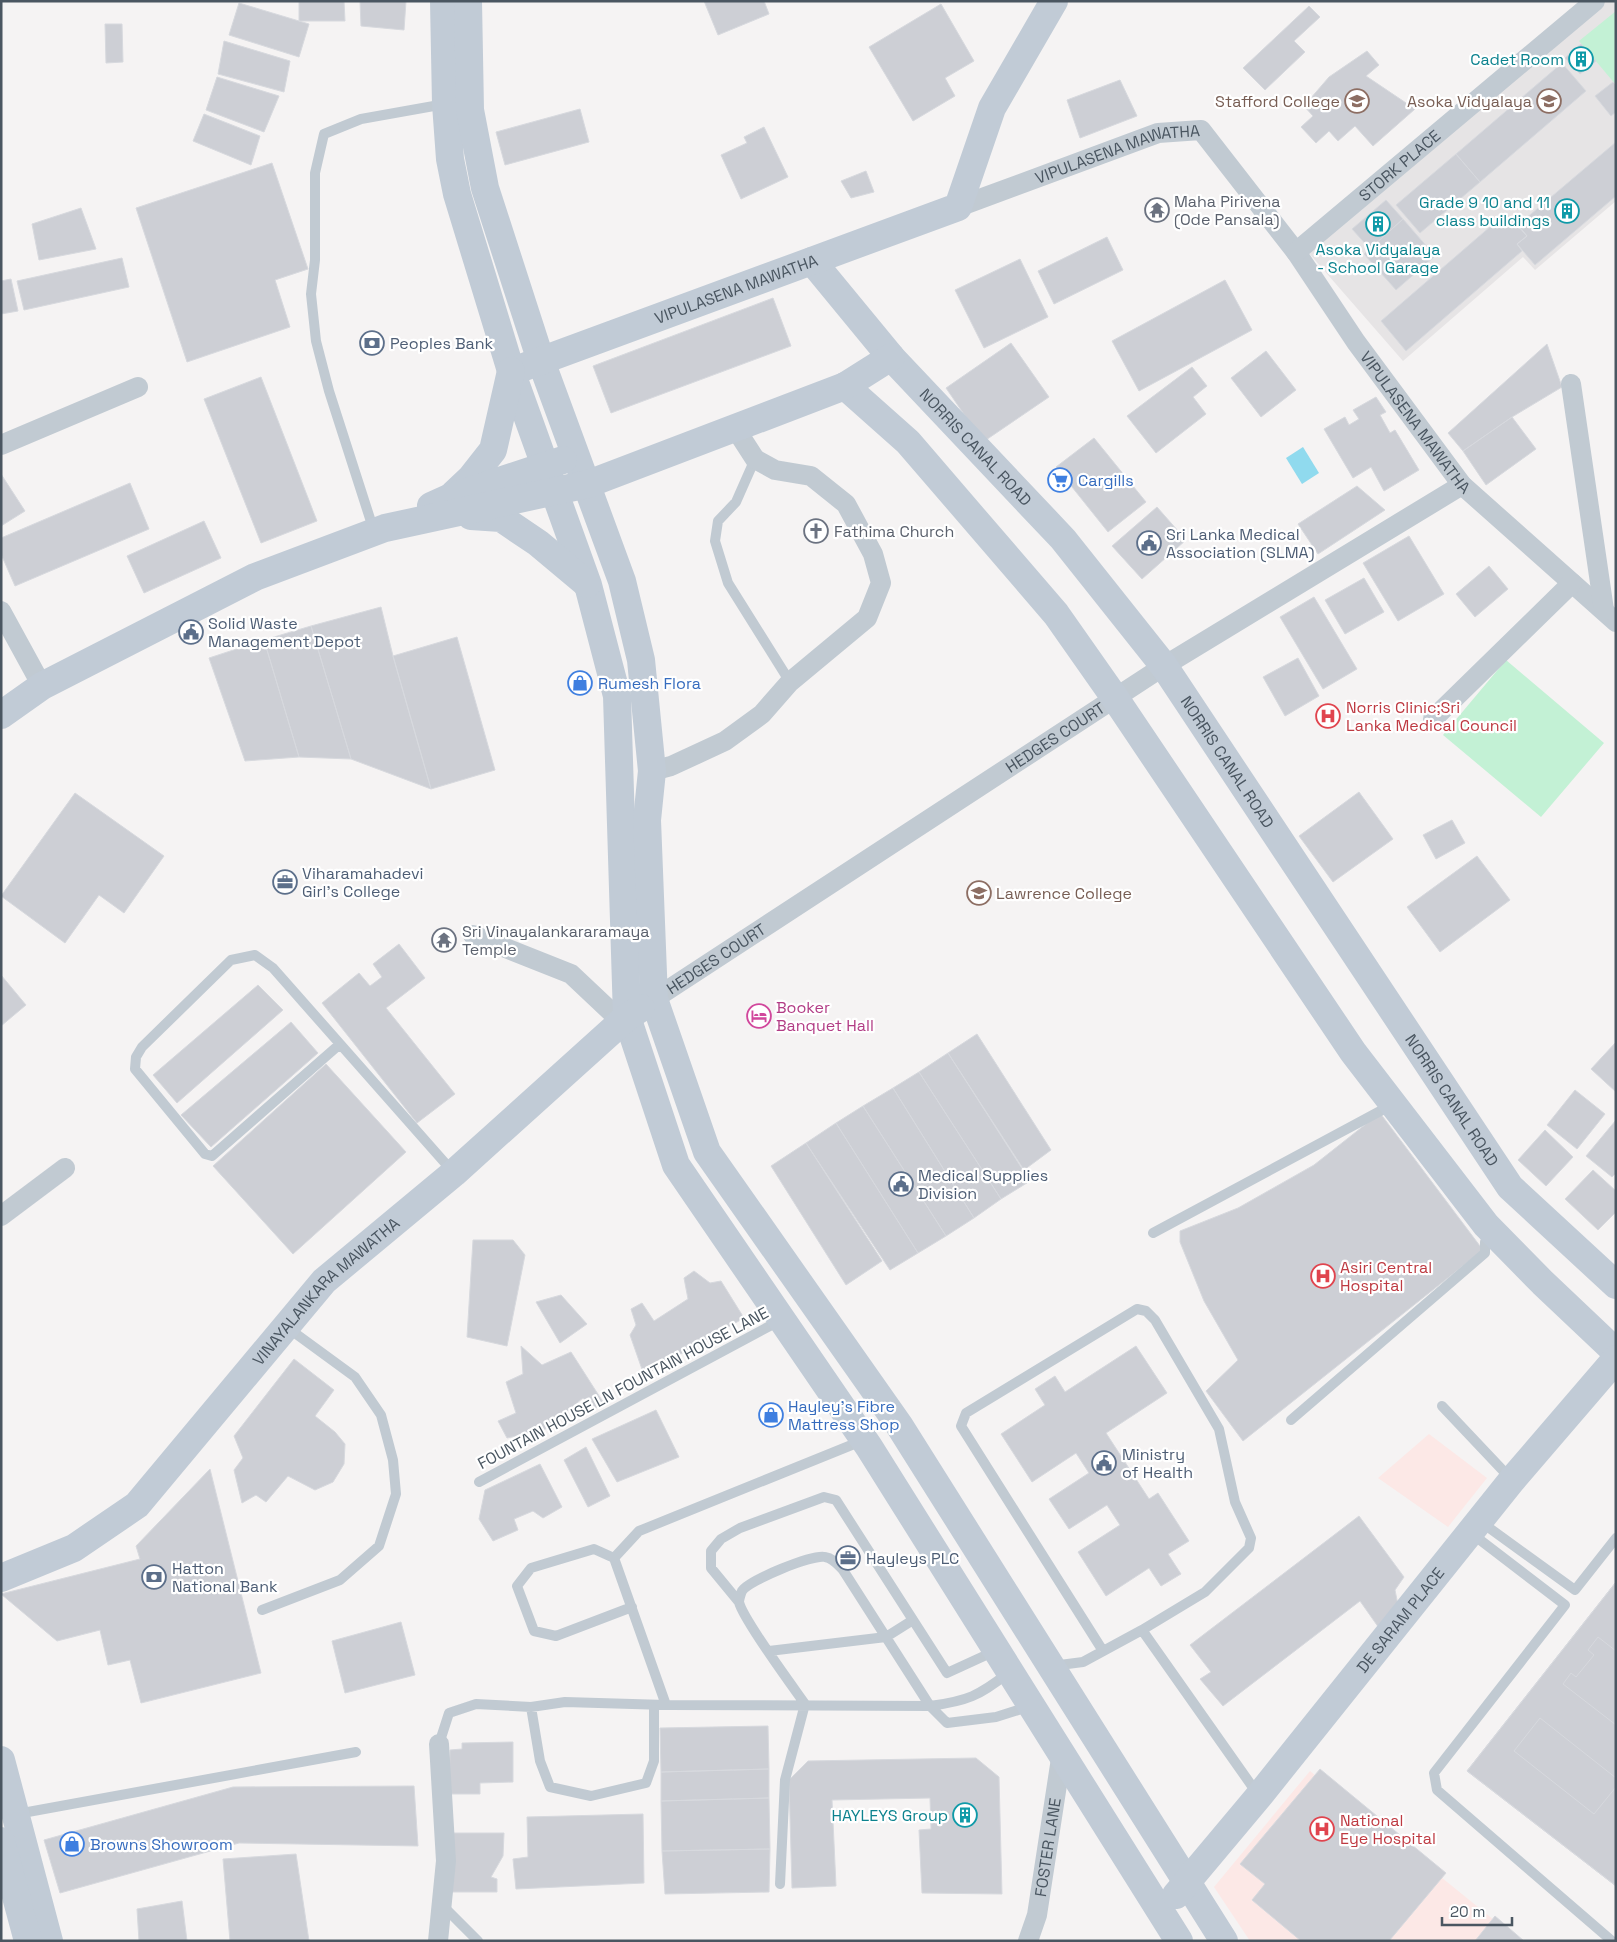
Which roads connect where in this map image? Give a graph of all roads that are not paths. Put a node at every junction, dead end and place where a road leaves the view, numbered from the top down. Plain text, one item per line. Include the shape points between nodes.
1 (444, 1) edge
2 (468, 1) edge
3 (1054, 1) edge
4 (1595, 1) edge
5 (446, 104) junction
6 (958, 207) junction
7 (1296, 252) junction
8 (812, 261) junction
9 (890, 358) junction
10 (541, 361) junction
11 (511, 371) junction
12 (1571, 384) dead end
13 (845, 386) junction
14 (138, 387) dead end
15 (735, 428) junction
16 (1, 445) edge
17 (576, 455) junction
18 (754, 459) junction
19 (546, 466) junction
20 (588, 484) junction
21 (1462, 485) junction
22 (555, 492) junction
23 (451, 506) junction
24 (380, 530) junction
25 (1572, 583) junction
26 (588, 585) junction
27 (1, 611) edge
28 (1610, 616) edge
29 (1164, 666) junction
30 (790, 682) junction
31 (42, 686) junction
32 (1115, 698) junction
33 (1, 714) edge
34 (1433, 719) dead end
35 (652, 771) junction
36 (473, 936) dead end
37 (654, 999) junction
38 (625, 1020) junction
39 (340, 1044) junction
40 (1353, 1052) junction
41 (1384, 1109) junction
42 (65, 1168) dead end
43 (454, 1173) junction
44 (1449, 1195) dead end
45 (1, 1216) edge
46 (1153, 1232) dead end
47 (1543, 1283) junction
48 (1616, 1284) edge
49 (782, 1320) junction
50 (287, 1328) junction
51 (1616, 1352) edge
52 (1616, 1359) edge
53 (1442, 1406) dead end
54 (1291, 1420) dead end
55 (864, 1439) junction
56 (1512, 1480) junction
57 (479, 1482) dead end
58 (1475, 1526) junction
59 (1616, 1538) edge
60 (614, 1558) junction
61 (1, 1578) edge
62 (739, 1602) junction
63 (632, 1607) junction
64 (262, 1610) dead end
65 (913, 1620) junction
66 (1142, 1630) junction
67 (886, 1637) junction
68 (769, 1651) junction
69 (1103, 1651) junction
70 (1004, 1660) junction
71 (1051, 1666) junction
72 (654, 1704) junction
73 (805, 1704) junction
74 (666, 1705) junction
75 (930, 1706) junction
76 (1033, 1706) junction
77 (531, 1707) junction
78 (439, 1744) joint
79 (356, 1752) dead end
80 (1062, 1752) junction
81 (1, 1760) edge
82 (1259, 1796) junction
83 (16, 1814) junction
84 (1, 1841) edge
85 (1188, 1883) junction
86 (780, 1884) dead end
87 (441, 1903) junction
88 (1160, 1911) junction
89 (28, 1941) edge
90 (49, 1941) edge
91 (438, 1941) edge
92 (478, 1941) edge
93 (1028, 1941) edge
94 (1179, 1941) edge
95 (1224, 1941) edge
96 (1612, 1941) edge

1 - 5 street
2 - 10 street via 470,110 483,178
3 - 6 street via 992,108
4 - 7 street, STORK PLACE
5 - 11 street via 456,194
5 - 24 lane via 361,119 324,134 315,172 316,260 311,294 316,341 329,391
6 - 7 street, VIPULASENA MAWATHA via 1158,133 1201,130
6 - 8 street, VIPULASENA MAWATHA
7 - 21 street, VIPULASENA MAWATHA via 1356,342
8 - 9 street, NORRIS CANAL ROAD
8 - 10 street, VIPULASENA MAWATHA
9 - 13 street
9 - 29 street, NORRIS CANAL ROAD via 1063,539
10 - 11 street, VIPULASENA MAWATHA
10 - 17 street
11 - 19 street
11 - 23 street via 493,450
12 - 28 street
13 - 15 street
13 - 32 street via 915,450 1056,614
14 - 16 street
15 - 18 street
15 - 20 street
17 - 19 street
17 - 20 street
18 - 30 lane via 736,502 718,521 715,542 728,583
18 - 30 street via 775,470 811,476 846,504 873,554 881,583 867,618
19 - 22 street
19 - 23 street
20 - 22 street
20 - 35 street via 622,581 641,660
21 - 25 street, VIPULASENA MAWATHA
21 - 29 street, HEDGES COURT
22 - 23 street
22 - 26 street
23 - 24 street
23 - 26 street via 501,518 538,542
24 - 31 street via 255,577
25 - 28 street, VIPULASENA MAWATHA
25 - 34 street
26 - 38 street via 617,696
27 - 31 street
29 - 32 street, HEDGES COURT
29 - 48 street, NORRIS CANAL ROAD via 1510,1187
30 - 35 street via 762,714 726,741 672,766
31 - 33 street
32 - 37 street, HEDGES COURT
32 - 40 street
35 - 37 street via 647,820
36 - 38 street via 572,974
37 - 38 street, VINAYALANKARA MAWATHA
37 - 71 street via 707,1152 899,1425
38 - 43 street, VINAYALANKARA MAWATHA
38 - 49 street via 676,1165
39 - 39 lane via 274,968 255,956 231,960 142,1047 135,1069 204,1154 212,1156
39 - 43 lane
40 - 41 lane
40 - 47 street via 1486,1225
41 - 44 lane
41 - 46 lane
42 - 45 street
43 - 50 street, VINAYALANKARA MAWATHA via 324,1281
47 - 51 street
47 - 54 lane via 1512,1264 1482,1238 1485,1253
49 - 55 street
49 - 57 lane, FOUNTAIN HOUSE LN FOUNTAIN HOUSE LANE
50 - 61 street, VINAYALANKARA MAWATHA via 137,1505 74,1548
50 - 64 lane via 355,1377 381,1415 393,1460 396,1494 379,1546 340,1580
52 - 56 street, DE SARAM PLACE
53 - 56 lane
55 - 60 lane via 639,1531
55 - 70 street
56 - 58 street, DE SARAM PLACE
58 - 59 lane via 1575,1590
58 - 82 street, DE SARAM PLACE
58 - 96 lane via 1565,1605 1434,1773 1437,1790
60 - 63 lane
60 - 63 lane via 594,1549 531,1568 517,1586 534,1631 556,1636
62 - 65 lane via 711,1568 711,1551 721,1539 740,1528 824,1497 836,1500
62 - 67 lane via 741,1592 751,1583 813,1558 825,1557 843,1570
62 - 68 lane
63 - 74 lane
65 - 67 lane
65 - 70 lane via 948,1673
66 - 69 lane
66 - 69 lane via 1205,1592 1249,1548 1251,1538 1234,1502 1219,1429 1155,1320 1146,1311 1137,1309 966,1413 961,1426
66 - 82 lane
67 - 68 lane
67 - 75 lane
68 - 73 lane
69 - 71 lane via 1083,1662
70 - 75 lane via 982,1693 960,1702
70 - 76 street
71 - 85 street
72 - 74 lane
72 - 77 lane via 565,1702
72 - 77 lane via 654,1761 646,1783 591,1796 550,1787 540,1761
73 - 74 lane
73 - 75 lane
73 - 86 lane via 784,1780
75 - 76 lane via 947,1723 996,1717
76 - 80 street
77 - 78 lane via 476,1704 449,1713
78 - 87 street via 446,1861
79 - 83 lane
80 - 88 street
80 - 93 street, FOSTER LANE via 1038,1915
81 - 83 street
82 - 85 street, DE SARAM PLACE
83 - 90 street
84 - 89 street
85 - 88 street, DE SARAM PLACE
85 - 95 street
87 - 91 street
87 - 92 lane
88 - 94 street

